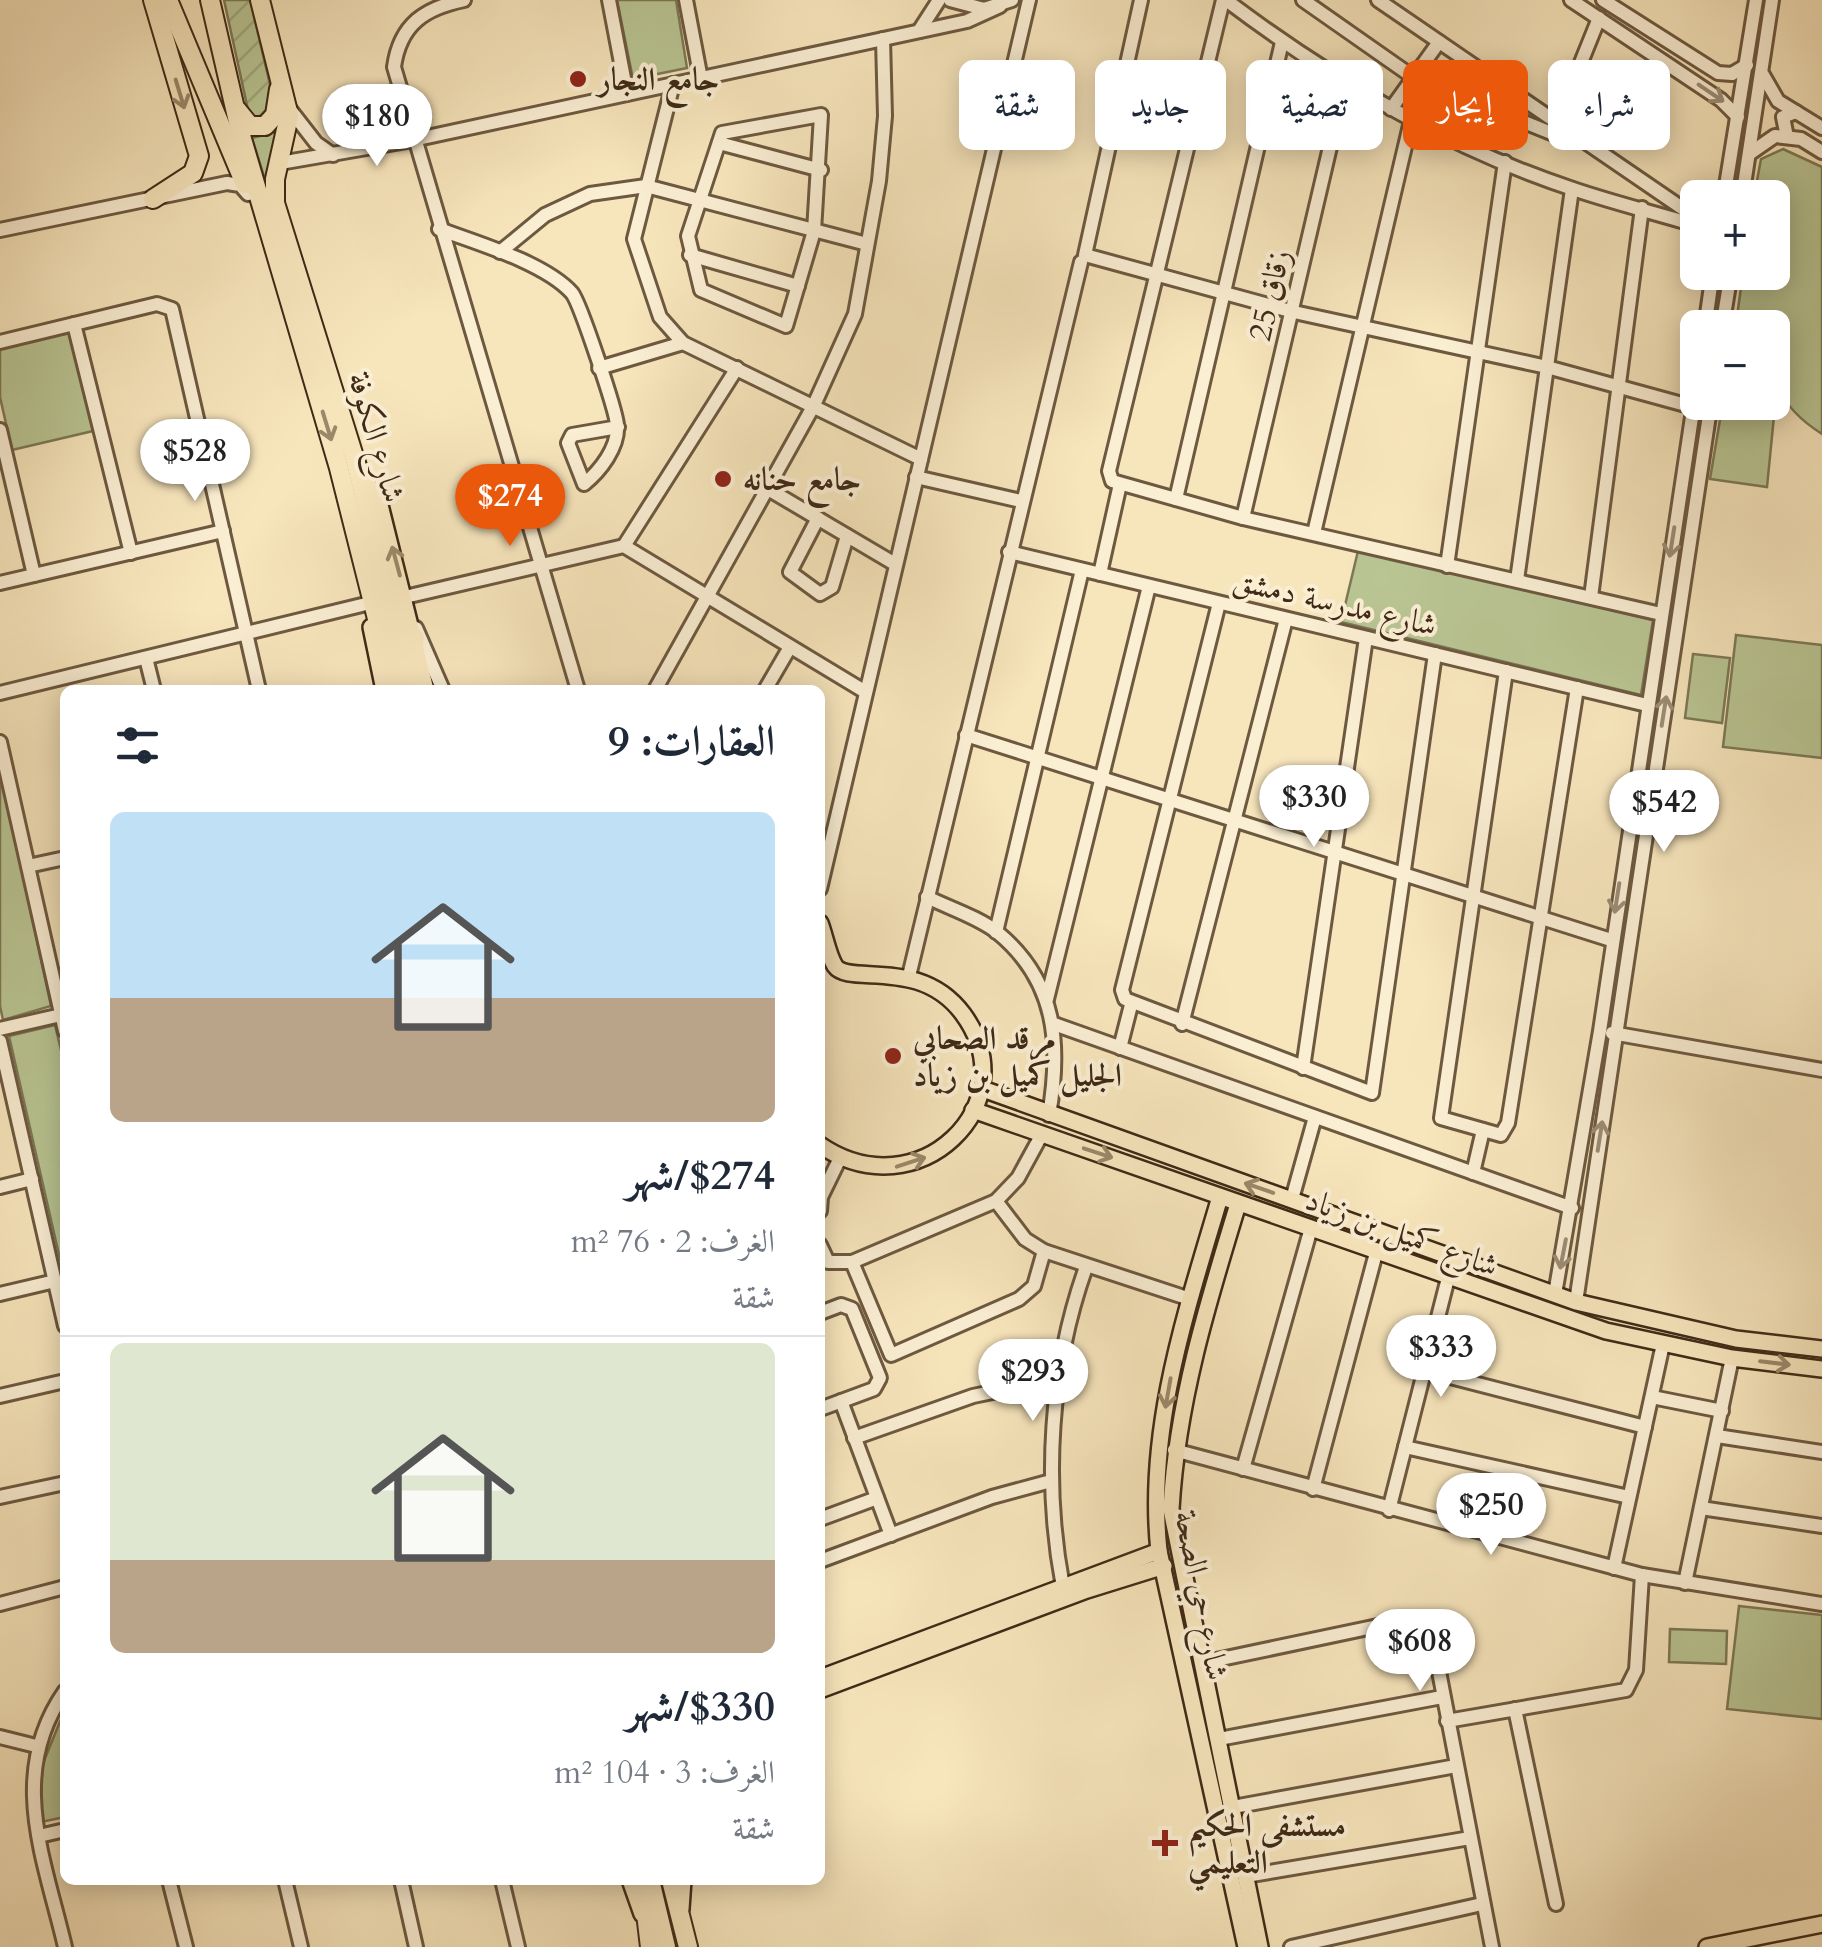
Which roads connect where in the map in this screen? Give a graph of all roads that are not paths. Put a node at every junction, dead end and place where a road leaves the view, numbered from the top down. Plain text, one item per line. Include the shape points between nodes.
1 (153, 0) edge
2 (168, 0) edge
3 (201, 0) edge
4 (210, 0) edge
5 (260, 0) edge
6 (464, 0) edge
7 (609, 0) edge
8 (686, 0) edge
9 (939, 0) edge
10 (950, 0) edge
11 (1029, 0) edge
12 (1141, 0) edge
13 (1224, 0) edge
14 (1302, 0) edge
15 (1378, 0) edge
16 (1572, 0) edge
17 (1604, 0) edge
18 (1756, 0) edge
19 (1772, 0) edge
20 (1007, 3) edge
21 (1598, 18) junction
22 (1024, 27) junction
23 (918, 32) junction
24 (883, 39) junction
25 (1282, 42) junction
26 (1439, 42) junction
27 (221, 56) junction
28 (1310, 60) edge
29 (1425, 60) edge
30 (1582, 60) edge
31 (276, 65) junction
32 (1747, 66) junction
33 (1403, 69) edge
34 (1761, 71) junction
35 (700, 78) junction
36 (673, 84) junction
37 (1403, 90) edge
38 (627, 94) junction
39 (231, 95) junction
40 (1383, 105) edge
41 (288, 107) junction
42 (1390, 109) junction
43 (1796, 112) junction
44 (1403, 116) edge
45 (1738, 117) junction
46 (1548, 118) edge
47 (1822, 128) edge
48 (1787, 136) junction
49 (414, 140) junction
50 (719, 143) junction
51 (1330, 150) edge
52 (1405, 150) edge
53 (1477, 150) edge
54 (1592, 150) edge
55 (1822, 152) edge
56 (1748, 154) junction
57 (332, 155) junction
58 (1505, 162) junction
59 (280, 163) junction
60 (821, 170) junction
61 (1727, 180) edge
62 (1744, 180) edge
63 (646, 186) junction
64 (1572, 189) junction
65 (250, 197) junction
66 (153, 199) junction
67 (699, 202) junction
68 (1642, 208) junction
69 (1680, 210) edge
70 (1680, 218) edge
71 (439, 229) junction
72 (0, 230) edge
73 (814, 231) junction
74 (868, 244) junction
75 (500, 252) junction
76 (690, 255) junction
77 (283, 262) junction
78 (1081, 262) dead end
79 (1157, 273) junction
80 (798, 286) junction
81 (1224, 291) junction
82 (1294, 312) junction
83 (74, 324) junction
84 (1365, 329) junction
85 (0, 342) edge
86 (683, 342) junction
87 (1478, 351) junction
88 (1548, 367) junction
89 (599, 368) junction
90 (737, 368) junction
91 (1620, 385) junction
92 (1680, 403) edge
93 (814, 405) junction
94 (1691, 420) edge
95 (1708, 420) edge
96 (618, 427) junction
97 (0, 430) edge
98 (1685, 458) junction
99 (920, 459) junction
100 (1702, 462) junction
101 (347, 465) junction
102 (916, 477) junction
103 (1120, 484) junction
104 (1681, 485) junction
105 (768, 489) junction
106 (1698, 490) junction
107 (1176, 499) junction
108 (1022, 502) junction
109 (818, 518) junction
110 (1244, 518) junction
111 (223, 531) junction
112 (1314, 533) junction
113 (848, 536) junction
114 (624, 546) junction
115 (1010, 552) junction
116 (130, 553) junction
117 (542, 563) junction
118 (895, 564) junction
119 (1447, 566) junction
120 (1082, 570) junction
121 (1100, 574) junction
122 (34, 576) junction
123 (1517, 580) junction
124 (0, 583) edge
125 (1149, 586) junction
126 (406, 597) junction
127 (1591, 597) junction
128 (710, 598) junction
129 (1219, 602) junction
130 (366, 604) junction
131 (1661, 614) junction
132 (1286, 618) junction
133 (413, 630) junction
134 (246, 633) junction
135 (1366, 638) junction
136 (790, 647) junction
137 (1435, 654) junction
138 (146, 658) junction
139 (1506, 671) junction
140 (410, 682) edge
141 (153, 685) edge
142 (259, 685) edge
143 (383, 685) edge
144 (394, 685) edge
145 (425, 685) edge
146 (442, 685) edge
147 (577, 685) edge
148 (658, 685) edge
149 (768, 685) edge
150 (1578, 688) junction
151 (864, 691) junction
152 (0, 693) edge
153 (1647, 705) junction
154 (966, 735) junction
155 (0, 742) edge
156 (1039, 758) junction
157 (1104, 778) junction
158 (1171, 800) junction
159 (1234, 820) junction
160 (1335, 852) junction
161 (60, 859) edge
162 (28, 866) junction
163 (825, 866) edge
164 (1404, 874) junction
165 (1473, 896) junction
166 (927, 897) junction
167 (1543, 918) junction
168 (996, 932) junction
169 (825, 937) edge
170 (1611, 940) junction
171 (60, 962) edge
172 (50, 965) junction
173 (908, 976) junction
174 (1047, 999) junction
175 (1131, 1005) junction
176 (60, 1007) edge
177 (60, 1015) edge
178 (1054, 1024) junction
179 (1182, 1024) junction
180 (0, 1029) edge
181 (1600, 1032) junction
182 (1616, 1034) junction
183 (0, 1041) edge
184 (1120, 1048) junction
185 (1303, 1068) junction
186 (1822, 1070) edge
187 (5, 1084) edge
188 (980, 1088) junction
189 (973, 1110) junction
190 (1049, 1115) junction
191 (1315, 1117) junction
192 (1483, 1130) junction
193 (1042, 1134) junction
194 (1142, 1147) junction
195 (825, 1148) edge
196 (840, 1158) junction
197 (1174, 1158) junction
198 (1134, 1165) junction
199 (1473, 1173) junction
200 (1166, 1176) junction
201 (32, 1179) junction
202 (0, 1187) edge
203 (825, 1189) edge
204 (1220, 1197) junction
205 (1292, 1199) junction
206 (996, 1202) junction
207 (1238, 1204) junction
208 (1572, 1208) junction
209 (1311, 1228) junction
210 (1044, 1251) junction
211 (1376, 1254) junction
212 (825, 1256) edge
213 (852, 1262) junction
214 (1086, 1267) junction
215 (1448, 1278) junction
216 (55, 1282) junction
217 (0, 1294) edge
218 (1555, 1294) junction
219 (1190, 1299) junction
220 (1576, 1302) junction
221 (60, 1304) edge
222 (825, 1310) edge
223 (1640, 1316) junction
224 (1182, 1324) junction
225 (1684, 1327) junction
226 (1199, 1330) junction
227 (1636, 1337) junction
228 (1670, 1346) junction
229 (1176, 1349) junction
230 (1822, 1349) edge
231 (1192, 1358) junction
232 (1732, 1358) junction
233 (1822, 1368) edge
234 (1427, 1371) junction
235 (1060, 1378) junction
236 (60, 1382) edge
237 (0, 1396) edge
238 (1652, 1398) junction
239 (841, 1402) junction
240 (825, 1407) edge
241 (1722, 1411) junction
242 (1645, 1426) junction
243 (1717, 1436) junction
244 (854, 1438) junction
245 (1405, 1447) junction
246 (1174, 1450) junction
247 (1822, 1452) edge
248 (1243, 1469) junction
249 (1051, 1481) junction
250 (60, 1483) edge
251 (1314, 1490) junction
252 (1630, 1497) junction
253 (0, 1498) edge
254 (877, 1498) junction
255 (1701, 1508) junction
256 (1389, 1510) junction
257 (825, 1518) edge
258 (1822, 1526) edge
259 (891, 1535) junction
260 (825, 1559) edge
261 (1162, 1559) junction
262 (1614, 1568) junction
263 (1642, 1575) junction
264 (1092, 1583) junction
265 (1684, 1583) junction
266 (1063, 1587) junction
267 (60, 1589) edge
268 (0, 1604) edge
269 (1822, 1604) edge
270 (1202, 1663) junction
271 (825, 1676) edge
272 (825, 1688) edge
273 (1442, 1697) junction
274 (60, 1700) edge
275 (1515, 1709) junction
276 (1447, 1722) junction
277 (0, 1737) edge
278 (1219, 1739) junction
279 (36, 1746) junction
280 (1456, 1766) junction
281 (1218, 1768) junction
282 (1222, 1787) junction
283 (1233, 1807) junction
284 (60, 1831) edge
285 (39, 1836) junction
286 (1470, 1838) junction
287 (1246, 1876) junction
288 (171, 1885) edge
289 (286, 1885) edge
290 (402, 1885) edge
291 (503, 1885) edge
292 (632, 1885) edge
293 (642, 1885) edge
294 (651, 1885) edge
295 (663, 1885) edge
296 (672, 1885) edge
297 (683, 1885) edge
298 (1482, 1904) junction
299 (1556, 1904) dead end
300 (680, 1913) junction
301 (646, 1923) junction
302 (1822, 1924) edge
303 (65, 1947) edge
304 (186, 1947) edge
305 (301, 1947) edge
306 (416, 1947) edge
307 (518, 1947) edge
308 (650, 1947) edge
309 (666, 1947) edge
310 (676, 1947) edge
311 (688, 1947) edge
312 (1246, 1947) edge
313 (1260, 1947) edge
314 (1291, 1947) edge
315 (1492, 1947) edge
316 (1707, 1947) edge

1 -> 66 highway via 199,156 193,173
2 - 65 highway
3 - 27 highway
4 - 27 highway
5 - 31 highway
6 - 49 street via 423,12 396,52
7 - 38 street
8 - 35 street
9 - 23 street
10 - 20 street via 968,8
11 - 22 street
12 - 79 street via 1083,249 1092,258
13 - 25 street
13 - 79 street
14 - 33 street
15 - 26 street
16 - 21 street
17 - 32 street via 1718,72
18 - 32 street
19 - 34 street
20 - 22 street
20 - 23 street via 968,21
21 - 30 street
21 -> 45 street
22 - 99 street
23 - 24 street
24 - 35 street
24 - 74 street via 884,116
25 - 28 street
25 - 81 street
26 - 29 street
26 - 46 street
27 - 39 highway
31 - 39 highway via 278,105 265,126 244,121
31 - 41 highway
32 - 45 street
34 - 43 street via 1772,95
34 - 56 street
35 - 36 street
36 - 38 street
36 - 63 street
37 - 42 street
38 - 49 street
39 - 77 highway
40 - 42 street
41 - 57 street
41 - 59 highway
42 - 44 street
43 - 47 street
43 - 48 street via 1783,118
45 - 61 street
48 - 55 street
48 - 56 street via 1764,141
49 - 57 street
49 - 71 street
50 - 60 street
50 - 60 street via 722,133 821,114
50 - 67 street
51 - 82 street, زقاق 25
52 - 84 street
53 - 58 street
54 - 69 street
56 - 62 street
57 - 59 street
58 - 64 street
58 - 87 street
59 - 77 highway via 276,204
60 - 73 street
63 - 67 street
63 - 75 street via 590,194 545,216
63 - 86 street via 636,247 660,317
64 - 68 street
64 - 88 street
65 - 66 street via 240,185 227,183
65 - 77 highway
66 - 72 street
67 - 73 street
67 - 76 street via 688,236
68 - 70 street
68 - 91 street
71 - 75 street
71 - 117 street
73 - 74 street
73 - 80 street
74 - 93 street via 855,314
75 - 89 street via 574,295
76 - 80 street
76 - 80 street via 701,290 786,326
77 - 101 highway, شارع الكوفة
78 - 108 street
79 - 81 street
79 - 103 street via 1110,471
81 - 82 street
81 - 107 street
82 - 84 street
82 - 110 street, زقاق 25
83 - 85 street
83 - 111 street via 157,304 172,310
83 - 116 street
84 - 87 street
84 - 112 street
86 - 89 street
86 - 90 street
87 - 88 street
87 - 119 street
88 - 91 street
88 - 123 street
89 - 96 street
90 - 93 street
90 - 114 street
91 - 92 street
91 - 127 street
93 - 99 street
93 - 105 street
94 - 98 street
95 - 100 street
96 - 96 street via 610,453 584,484 568,444 572,434
97 - 122 street
98 - 100 street
98 - 104 street
99 - 102 street
100 - 106 street
126 -> 101 main road via 380,505
101 - 130 main road via 339,499
101 - 140 highway, شارع الكوفة
101 - 144 highway, شارع الكوفة
102 - 108 street
102 - 118 street
103 - 107 street
103 - 121 street
104 - 106 street
104 -> 131 street
105 - 109 street
105 - 128 street
182 -> 106 street
107 - 110 street
108 - 115 street
109 - 113 street
109 - 113 street via 790,572 820,594 832,586
110 - 112 street
111 - 116 street
111 - 134 street
112 - 119 street
113 - 118 street
114 - 117 street
114 - 128 street
115 - 120 street, شارع مدرسة دمشق
115 - 154 street
116 - 122 street
117 - 126 street
117 - 147 street
118 - 151 street
119 - 123 street
120 - 121 street, شارع مدرسة دمشق
120 - 156 street
121 - 125 street, شارع مدرسة دمشق
122 - 124 street
123 - 127 street
125 - 129 street, شارع مدرسة دمشق
125 - 157 street
126 - 133 main road
127 - 131 street
128 - 136 street
128 - 148 street
129 - 132 street, شارع مدرسة دمشق
129 - 158 street
130 - 134 street
130 - 143 main road
131 - 153 street
132 - 135 street, شارع مدرسة دمشق
132 - 159 street
133 - 140 highway
133 - 145 main road
133 - 146 street
134 - 138 street
134 - 142 street
135 - 137 street, شارع مدرسة دمشق
135 - 160 street
136 - 149 street
136 - 151 street
137 - 139 street, شارع مدرسة دمشق
137 - 164 street
138 - 141 street
138 - 152 street
139 - 150 street, شارع مدرسة دمشق
139 - 165 street
150 - 153 street, شارع مدرسة دمشق
150 - 167 street
151 - 163 street
153 -> 170 street
154 - 156 street
154 - 166 street
155 - 162 street
156 - 157 street
156 - 168 street
157 - 158 street
157 - 174 street
158 - 159 street
158 - 175 street via 1122,990
159 - 160 street
159 - 179 street
160 - 164 street
160 - 185 street
161 - 162 street
162 - 172 street
164 - 165 street
164 - 185 street via 1372,1093
165 - 167 street
165 - 192 street via 1441,1118
166 - 168 street
166 - 173 street
167 - 170 street
167 - 192 street via 1507,1130 1501,1136
168 - 174 street
169 - 173 main road via 845,974
170 - 181 street
171 - 172 street
172 - 176 street
173 - 188 main road via 931,985 966,1018 981,1064
174 - 178 street
175 - 179 street
175 - 184 street
177 - 180 street
178 - 184 street
178 - 190 street via 1058,1064
179 - 185 street
181 - 182 street
181 - 208 street
182 - 186 street
220 -> 182 street
183 - 187 street
184 - 191 street
187 - 201 street
188 - 189 main road
188 - 190 main road, شارع كميل بن زياد
189 - 193 main road, شارع كميل بن زياد
196 -> 189 main road via 865,1167 917,1163 940,1150
190 - 194 main road, شارع كميل بن زياد
191 - 199 street
191 - 205 street
192 - 199 street
193 -> 198 main road, شارع كميل بن زياد
193 - 206 street
194 - 197 main road, شارع كميل بن زياد
194 - 198 main road via 1145,1161
195 - 196 main road
196 - 203 street
197 - 200 main road via 1165,1162
205 -> 197 main road, شارع كميل بن زياد
198 - 200 main road, شارع كميل بن زياد
199 - 208 street
200 - 204 main road, شارع كميل بن زياد
201 - 202 street
201 - 216 street
204 - 207 main road, شارع كميل بن زياد
204 - 219 main road, شارع حي الصحة
205 - 218 main road, شارع كميل بن زياد
206 - 210 street via 1025,1239
206 - 213 street
207 - 209 main road, شارع كميل بن زياد
207 - 226 main road, شارع حي الصحة
208 -> 218 street
209 - 211 main road, شارع كميل بن زياد
209 - 248 street
210 - 213 street via 1034,1286 1019,1300 892,1354
210 - 214 street
211 - 215 main road, شارع كميل بن زياد
211 - 251 street
212 - 213 street via 828,1262
214 - 219 street
214 - 235 street
215 - 227 main road, شارع كميل بن زياد
215 - 234 street
216 - 217 street
216 - 221 street
218 - 220 main road, شارع كميل بن زياد
219 - 224 main road, شارع حي الصحة
220 - 223 main road, شارع كميل بن زياد
222 - 239 street via 852,1308 880,1378 874,1389
223 - 225 main road, شارع كميل بن زياد
223 - 227 main road
224 - 226 main road via 1186,1333
224 - 229 main road, شارع حي الصحة
225 - 228 main road
225 - 230 main road, شارع كميل بن زياد
226 - 231 main road, شارع حي الصحة
227 - 228 main road, شارع كميل بن زياد
228 - 232 main road, شارع كميل بن زياد
228 - 238 street
229 - 231 main road via 1187,1347
229 -> 261 main road, شارع حي الصحة via 1158,1452 1155,1510
231 - 246 main road, شارع حي الصحة
232 -> 233 main road, شارع كميل بن زياد
232 - 241 street
234 - 242 street
234 - 245 street
235 - 244 street via 973,1396
235 - 249 street
236 - 237 street
238 - 241 street
238 - 242 street
239 - 240 street
239 - 244 street
241 - 243 street
242 - 252 street
243 - 247 street
243 - 255 street
244 - 254 street
245 - 252 street
245 - 256 street
246 - 248 street
246 - 270 main road, شارع حي الصحة via 1170,1509
248 - 251 street
249 - 259 street
249 - 266 street
250 - 253 street
251 - 256 street
252 - 262 street
254 - 257 street
254 - 259 street
255 - 258 street
255 - 265 street
256 - 262 street
259 - 260 street
261 - 264 main road
261 - 281 main road, شارع حي الصحة
262 - 263 street
263 - 265 street
263 - 275 street via 1634,1682 1626,1690
264 - 266 main road
264 - 272 main road
265 - 269 street
266 - 271 main road
267 - 268 street
270 - 273 street via 1411,1619 1430,1628
270 - 278 main road, شارع حي الصحة
273 - 276 street
273 - 278 street
274 - 279 street
275 - 276 street
275 - 299 street
276 - 280 street
277 - 279 street
278 - 281 main road, شارع حي الصحة
279 - 285 street
280 - 283 street
280 - 286 street
281 - 282 main road, شارع حي الصحة
282 - 283 main road, شارع حي الصحة
282 - 312 main road, شارع حي الصحة
283 - 287 main road, شارع حي الصحة
284 - 285 street
285 - 303 street
286 - 287 street
286 - 298 street
287 - 313 main road, شارع حي الصحة
288 - 304 street
289 - 305 street
290 - 306 street
291 - 307 street
292 - 301 main road
293 - 301 highway
294 - 309 highway
295 - 310 highway
296 - 300 highway
297 - 300 main road
298 - 314 street
298 - 315 street
300 - 311 highway
301 - 308 highway
302 - 316 main road

